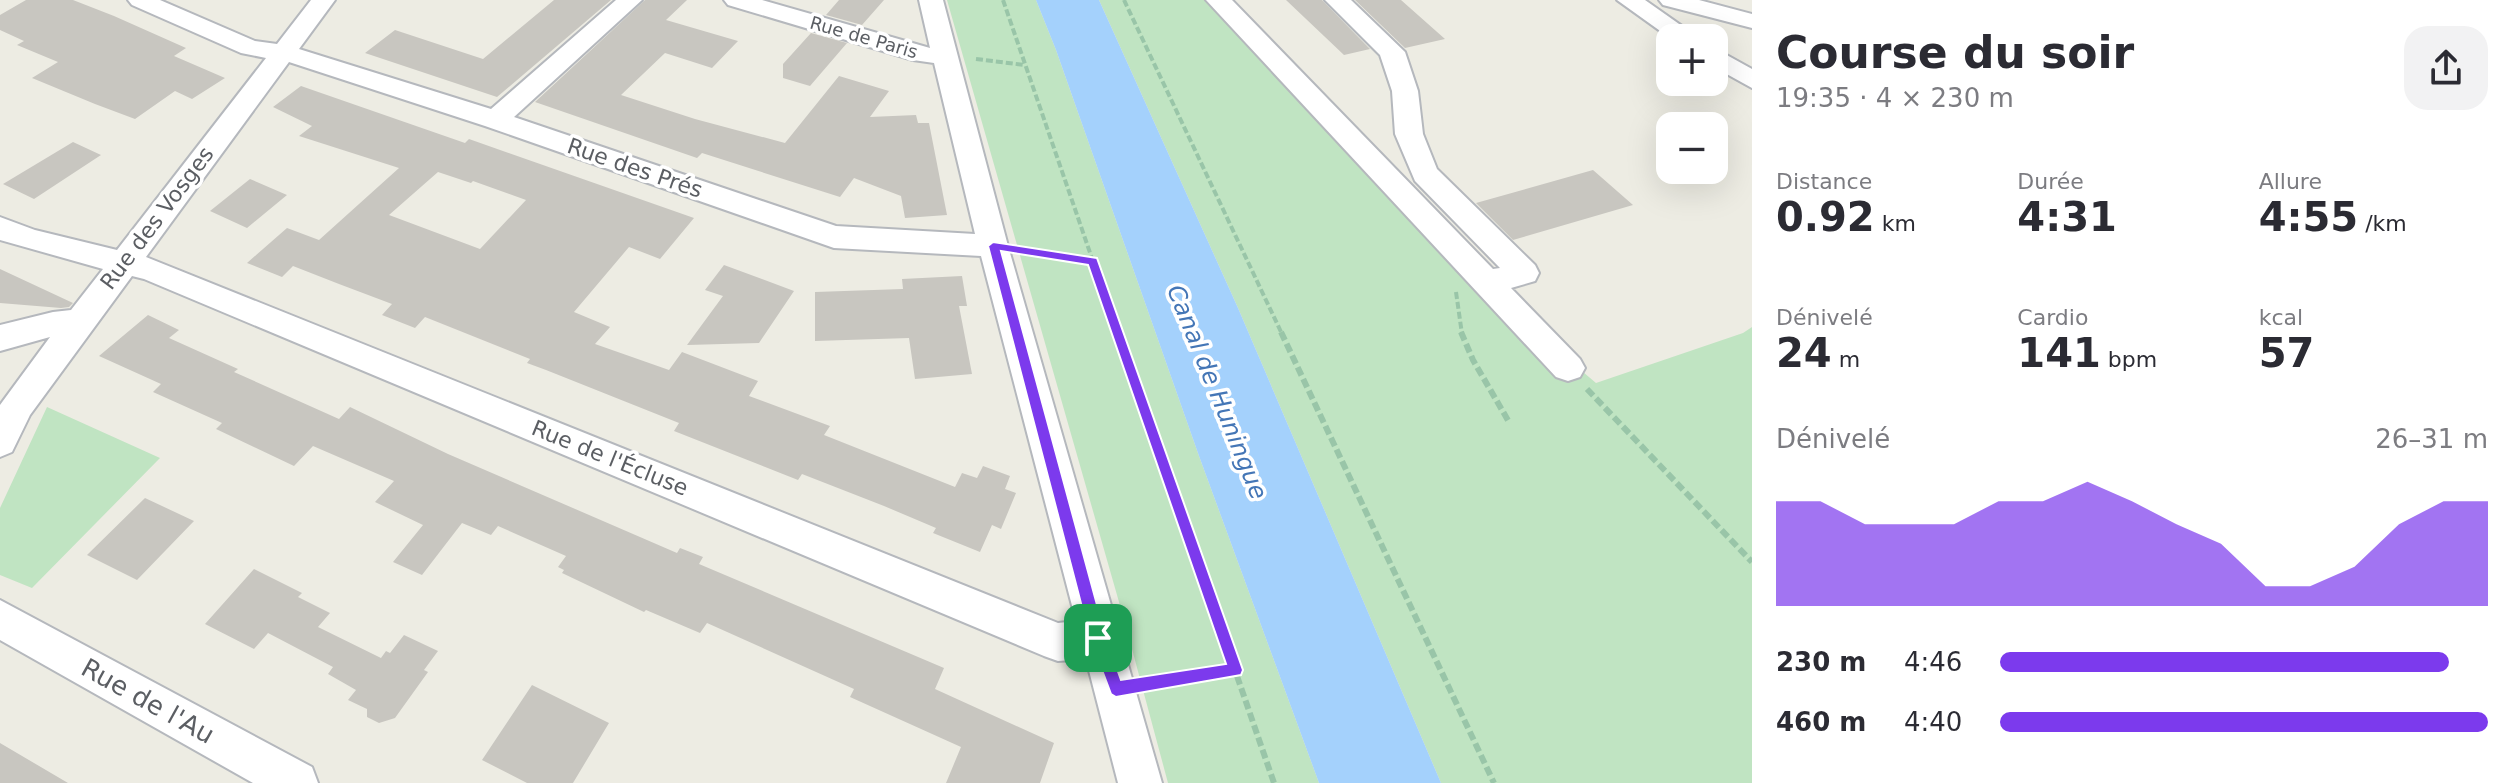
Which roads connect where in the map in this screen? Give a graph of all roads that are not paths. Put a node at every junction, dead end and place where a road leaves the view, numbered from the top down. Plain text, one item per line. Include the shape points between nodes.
1 (140, 0) edge
2 (323, 0) edge
3 (630, 0) edge
4 (736, 0) edge
5 (931, 0) edge
6 (1218, 0) edge
7 (1337, 0) edge
8 (1629, 0) edge
9 (1671, 0) edge
10 (1752, 21) edge
11 (1666, 24) edge
12 (284, 52) junction
13 (947, 56) junction
14 (1728, 65) edge
15 (1752, 80) edge
16 (495, 120) junction
17 (0, 228) edge
18 (993, 246) junction
19 (124, 262) junction
20 (1484, 283) junction
21 (79, 322) junction
22 (0, 338) edge
23 (1568, 368) road end
24 (0, 442) edge
25 (0, 619) edge
26 (1098, 638) junction
27 (296, 783) edge
28 (1140, 783) edge

1 - 12 street, Rue des Prés via 250,48
2 - 12 street, Rue des Vosges
3 - 16 street
4 - 13 street, Rue de Paris via 922,55
5 - 13 street
6 - 20 street
7 - 20 street via 1392,52 1405,91 1409,134 1425,174 1524,273
8 - 11 street
9 - 10 street
12 - 16 street, Rue des Prés
12 - 19 street, Rue des Vosges
13 - 18 street
14 - 15 street
16 - 18 street, Rue des Prés via 834,237
17 - 19 street, Rue de l'Écluse
18 - 26 street
19 - 21 street, Rue des Vosges
19 - 26 street, Rue de l'Écluse via 1058,642
20 - 23 street
21 - 22 street
21 - 24 street, Rue des Vosges via 16,407
25 - 27 street, Rue de l'Au
26 - 28 street

